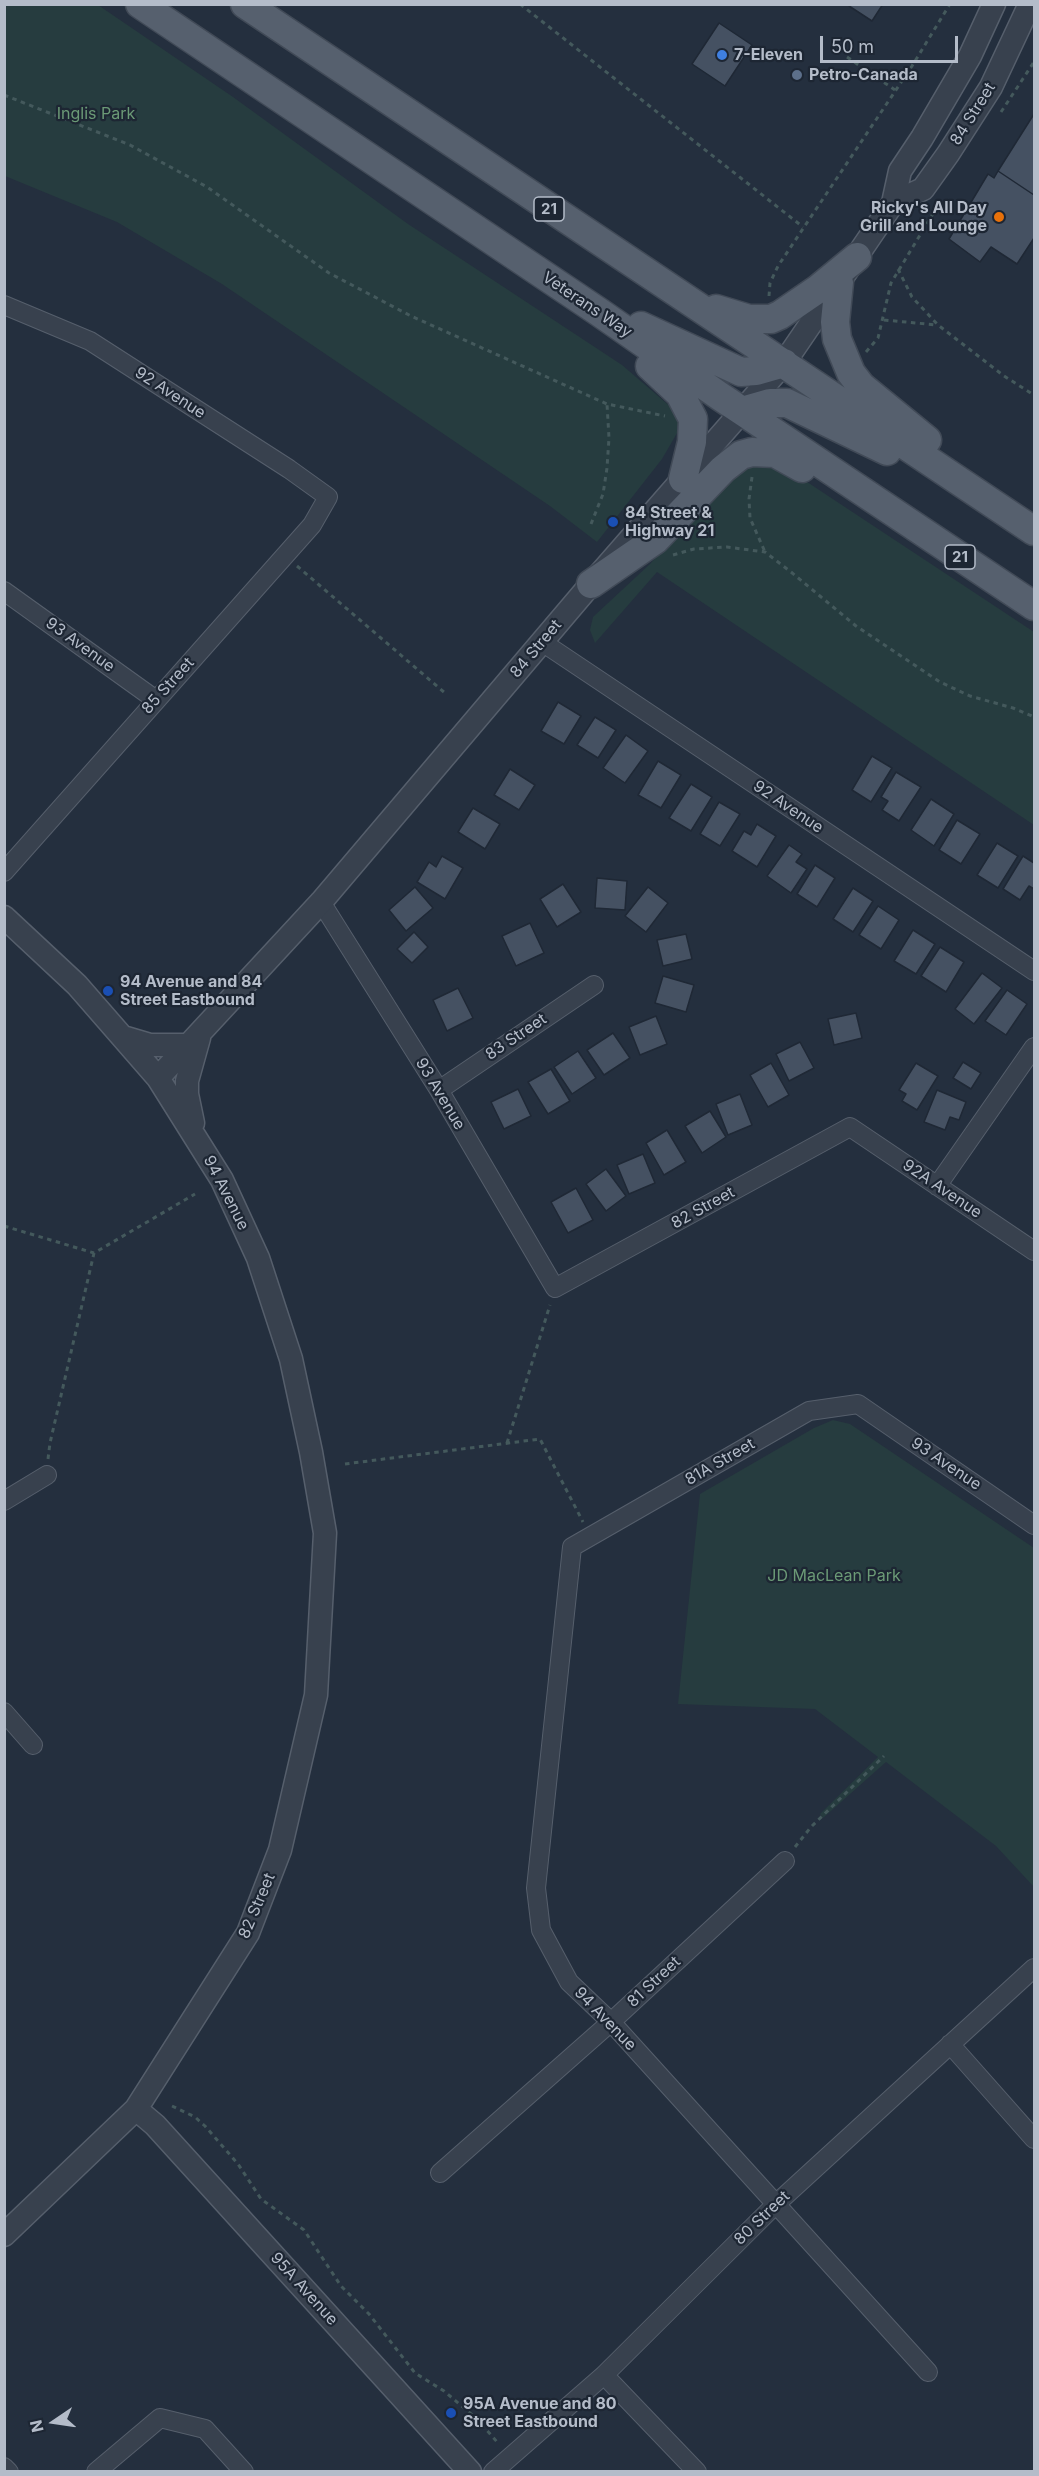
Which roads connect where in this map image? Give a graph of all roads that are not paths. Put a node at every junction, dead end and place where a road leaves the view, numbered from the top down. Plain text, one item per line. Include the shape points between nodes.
1 (140, 4) edge
2 (245, 4) edge
3 (994, 4) edge
4 (1030, 4) edge
5 (893, 203) junction
6 (857, 257) junction
7 (839, 282) junction
8 (4, 305) edge
9 (692, 305) junction
10 (599, 312) junction
11 (626, 330) junction
12 (784, 363) junction
13 (742, 411) junction
14 (683, 479) junction
15 (958, 481) junction
16 (327, 497) joint
17 (885, 508) junction
18 (1003, 510) junction
19 (1035, 531) edge
20 (591, 584) junction
21 (4, 591) edge
22 (1035, 606) edge
23 (542, 642) junction
24 (156, 700) junction
25 (4, 872) edge
26 (321, 902) junction
27 (4, 917) edge
28 (1035, 971) edge
29 (594, 985) dead end
30 (121, 1036) junction
31 (195, 1038) junction
32 (1035, 1047) edge
33 (158, 1078) junction
34 (439, 1090) junction
35 (850, 1126) joint
36 (196, 1138) junction
37 (938, 1186) junction
38 (1035, 1251) edge
39 (555, 1288) joint
40 (858, 1404) joint
41 (47, 1475) road end
42 (4, 1501) edge
43 (1035, 1525) edge
44 (325, 1533) joint
45 (588, 1538) joint
46 (4, 1712) edge
47 (33, 1745) dead end
48 (785, 1861) road end
49 (1035, 1968) edge
50 (611, 2022) junction
51 (950, 2044) junction
52 (136, 2109) junction
53 (1035, 2139) edge
54 (440, 2173) dead end
55 (776, 2204) junction
56 (4, 2235) edge
57 (928, 2372) dead end
58 (604, 2374) junction
59 (4, 2467) edge
60 (9, 2472) edge
61 (96, 2472) edge
62 (244, 2472) edge
63 (470, 2472) edge
64 (493, 2472) edge
65 (697, 2472) edge

1 - 10 main road, Veterans Way / 21
2 - 9 main road, 21
3 - 5 street, 84 Street via 970,56 900,171
4 - 5 street, 84 Street via 991,87 948,154 923,189
5 - 6 street, 84 Street
6 - 7 street, 84 Street
6 - 9 main road via 789,310 771,319 749,319 734,312
7 - 12 street, 84 Street
7 - 18 main road via 836,331 847,364 861,386 964,470
8 - 16 street, 92 Avenue via 90,341
9 - 12 main road, 21
10 - 11 main road, Veterans Way / 21
10 - 12 main road via 654,330 741,372 756,372
11 - 13 main road, Veterans Way / 21
11 - 14 main road via 644,360 676,388 691,411 694,432
12 - 13 street, 84 Street
12 - 15 main road, 21
13 - 14 street, 84 Street
13 - 15 main road via 787,403
13 - 17 main road, Veterans Way / 21
14 - 20 street, 84 Street
15 - 18 main road, 21
16 - 24 street, 85 Street via 312,525
17 - 20 main road via 844,496 775,453 752,452 723,469 655,540
17 - 22 main road, Veterans Way / 21
18 - 19 main road, 21
20 - 23 street, 84 Street
21 - 24 street, 93 Avenue
23 - 26 street, 84 Street
23 - 28 street, 92 Avenue
24 - 25 street, 85 Street
26 - 31 street, 84 Street
26 - 34 street, 93 Avenue
27 - 30 street, 94 Avenue via 77,985
29 - 34 street, 83 Street
30 - 31 street via 150,1045
30 - 33 street, 94 Avenue
31 - 33 street, 84 Street
31 - 36 street via 187,1094
32 - 37 street
33 - 36 street, 94 Avenue
34 - 39 street, 93 Avenue
35 - 37 street, 92A Avenue
35 - 39 street, 82 Street
36 - 44 street, 94 Avenue via 222,1180 262,1269 291,1359
37 - 38 street, 92A Avenue
40 - 43 street, 93 Avenue
40 - 45 street, 81A Street via 809,1411
41 - 42 street
44 - 52 street, 82 Street via 316,1695 280,1850 248,1933
45 - 50 street, 94 Avenue via 572,1547 536,1888 541,1930 569,1982
46 - 47 street
48 - 50 street, 81 Street
49 - 51 street, 80 Street
50 - 54 street, 81 Street
50 - 55 street, 94 Avenue
51 - 53 street
51 - 55 street, 80 Street
52 - 56 street, 82 Street
52 - 63 street, 95A Avenue via 155,2125
55 - 57 street, 94 Avenue
55 - 58 street, 80 Street
58 - 64 street, 80 Street
58 - 65 street
59 - 60 street
61 - 62 street via 160,2418 205,2429

